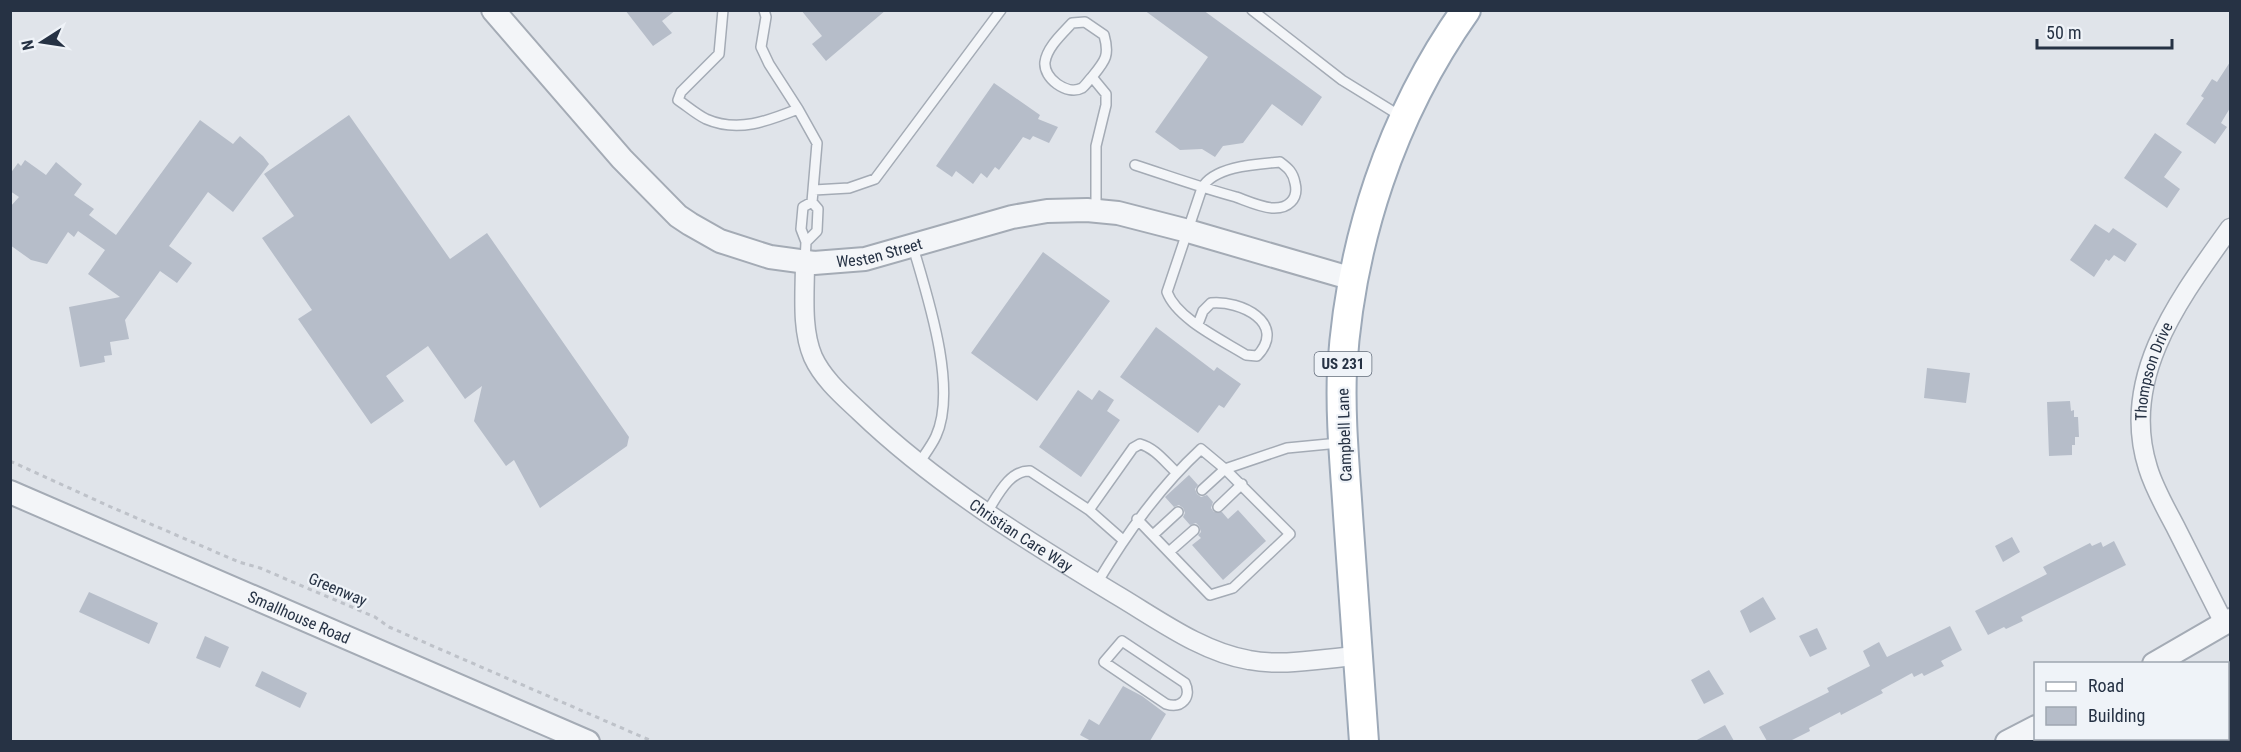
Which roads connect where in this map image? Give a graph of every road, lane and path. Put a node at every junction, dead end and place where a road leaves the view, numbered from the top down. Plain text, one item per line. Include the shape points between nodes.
1 (493, 10) edge
2 (723, 10) edge
3 (764, 10) edge
4 (1001, 10) edge
5 (1252, 10) edge
6 (1466, 10) edge
7 (1092, 77) junction
8 (798, 110) junction
9 (1404, 119) junction
10 (1135, 165) dead end
11 (1202, 188) junction
12 (814, 190) junction
13 (812, 201) junction
14 (1096, 211) junction
15 (2230, 228) edge
16 (1188, 231) junction
17 (912, 246) junction
18 (806, 252) junction
19 (1353, 279) junction
20 (1198, 324) junction
21 (1344, 442) junction
22 (10, 460) edge
23 (919, 463) junction
24 (1225, 469) junction
25 (1176, 472) junction
26 (1242, 484) junction
27 (1202, 490) dead end
28 (10, 492) edge
29 (1218, 507) dead end
30 (1089, 510) junction
31 (987, 512) junction
32 (1178, 512) dead end
33 (1137, 519) junction
34 (1194, 530) dead end
35 (1153, 535) junction
36 (1123, 540) junction
37 (1169, 552) junction
38 (1097, 583) junction
39 (2227, 622) edge
40 (1358, 656) junction
41 (1104, 662) joint
42 (2156, 662) edge
43 (2034, 728) edge
44 (588, 741) edge
45 (654, 741) edge
46 (1364, 741) edge
47 (2007, 741) edge

1 - 18 street, Westen Street via 678,216 740,249 770,258
2 - 8 lane via 719,54 681,92 678,100 705,118 728,126 759,124
3 - 8 lane via 761,47
4 - 12 lane via 875,179 849,189
5 - 9 lane via 1342,80
6 - 9 main road, Campbell Lane / US 231 via 1446,39
7 - 7 lane via 1082,88 1073,89 1061,86 1047,75 1045,60 1049,50 1072,22 1085,22 1104,35 1106,59
7 - 14 lane via 1106,94 1096,146
8 - 12 lane via 817,143
9 - 19 main road, Campbell Lane / US 231 via 1375,193
10 - 11 lane
11 - 11 lane via 1215,174 1250,164 1280,162 1290,170 1296,188 1292,201 1272,208
11 - 16 lane
12 - 13 lane
13 - 18 lane via 818,209 817,231
13 - 18 lane via 803,207 801,228
14 - 16 street, Westen Street
14 - 17 street, Westen Street via 1026,214
15 - 39 street, Thompson Drive via 2161,335 2146,375 2140,424 2153,483
16 - 19 street, Westen Street
16 - 20 lane via 1167,292 1171,303
17 - 18 street, Westen Street via 845,262
17 - 23 lane via 939,348 943,384 937,435
18 - 23 street, Christian Care Way via 806,322 814,359 838,392
19 - 21 main road, Campbell Lane / US 231 via 1342,373
20 - 20 lane via 1246,355 1257,356 1264,348 1264,324 1255,313 1239,306 1210,303
21 - 24 lane via 1287,448
21 - 40 main road, Campbell Lane / US 231
22 - 45 path, Greenway
23 - 31 street, Christian Care Way
24 - 25 lane via 1202,449
24 - 26 lane
24 - 27 lane
25 - 30 lane via 1140,444 1133,448
25 - 33 lane
26 - 29 lane
26 - 37 lane via 1290,534 1233,588 1210,595
28 - 44 street, Smallhouse Road
30 - 31 lane via 1025,471 1007,482
30 - 36 lane
31 - 38 street, Christian Care Way
32 - 35 lane
33 - 35 lane
33 - 36 lane
34 - 37 lane
35 - 37 lane
36 - 38 lane
38 - 40 street, Christian Care Way via 1191,638 1249,660
39 - 42 street
40 - 46 main road, Campbell Lane / US 231
41 - 41 lane via 1166,704 1174,707 1188,697 1185,682 1122,641
43 - 47 street

